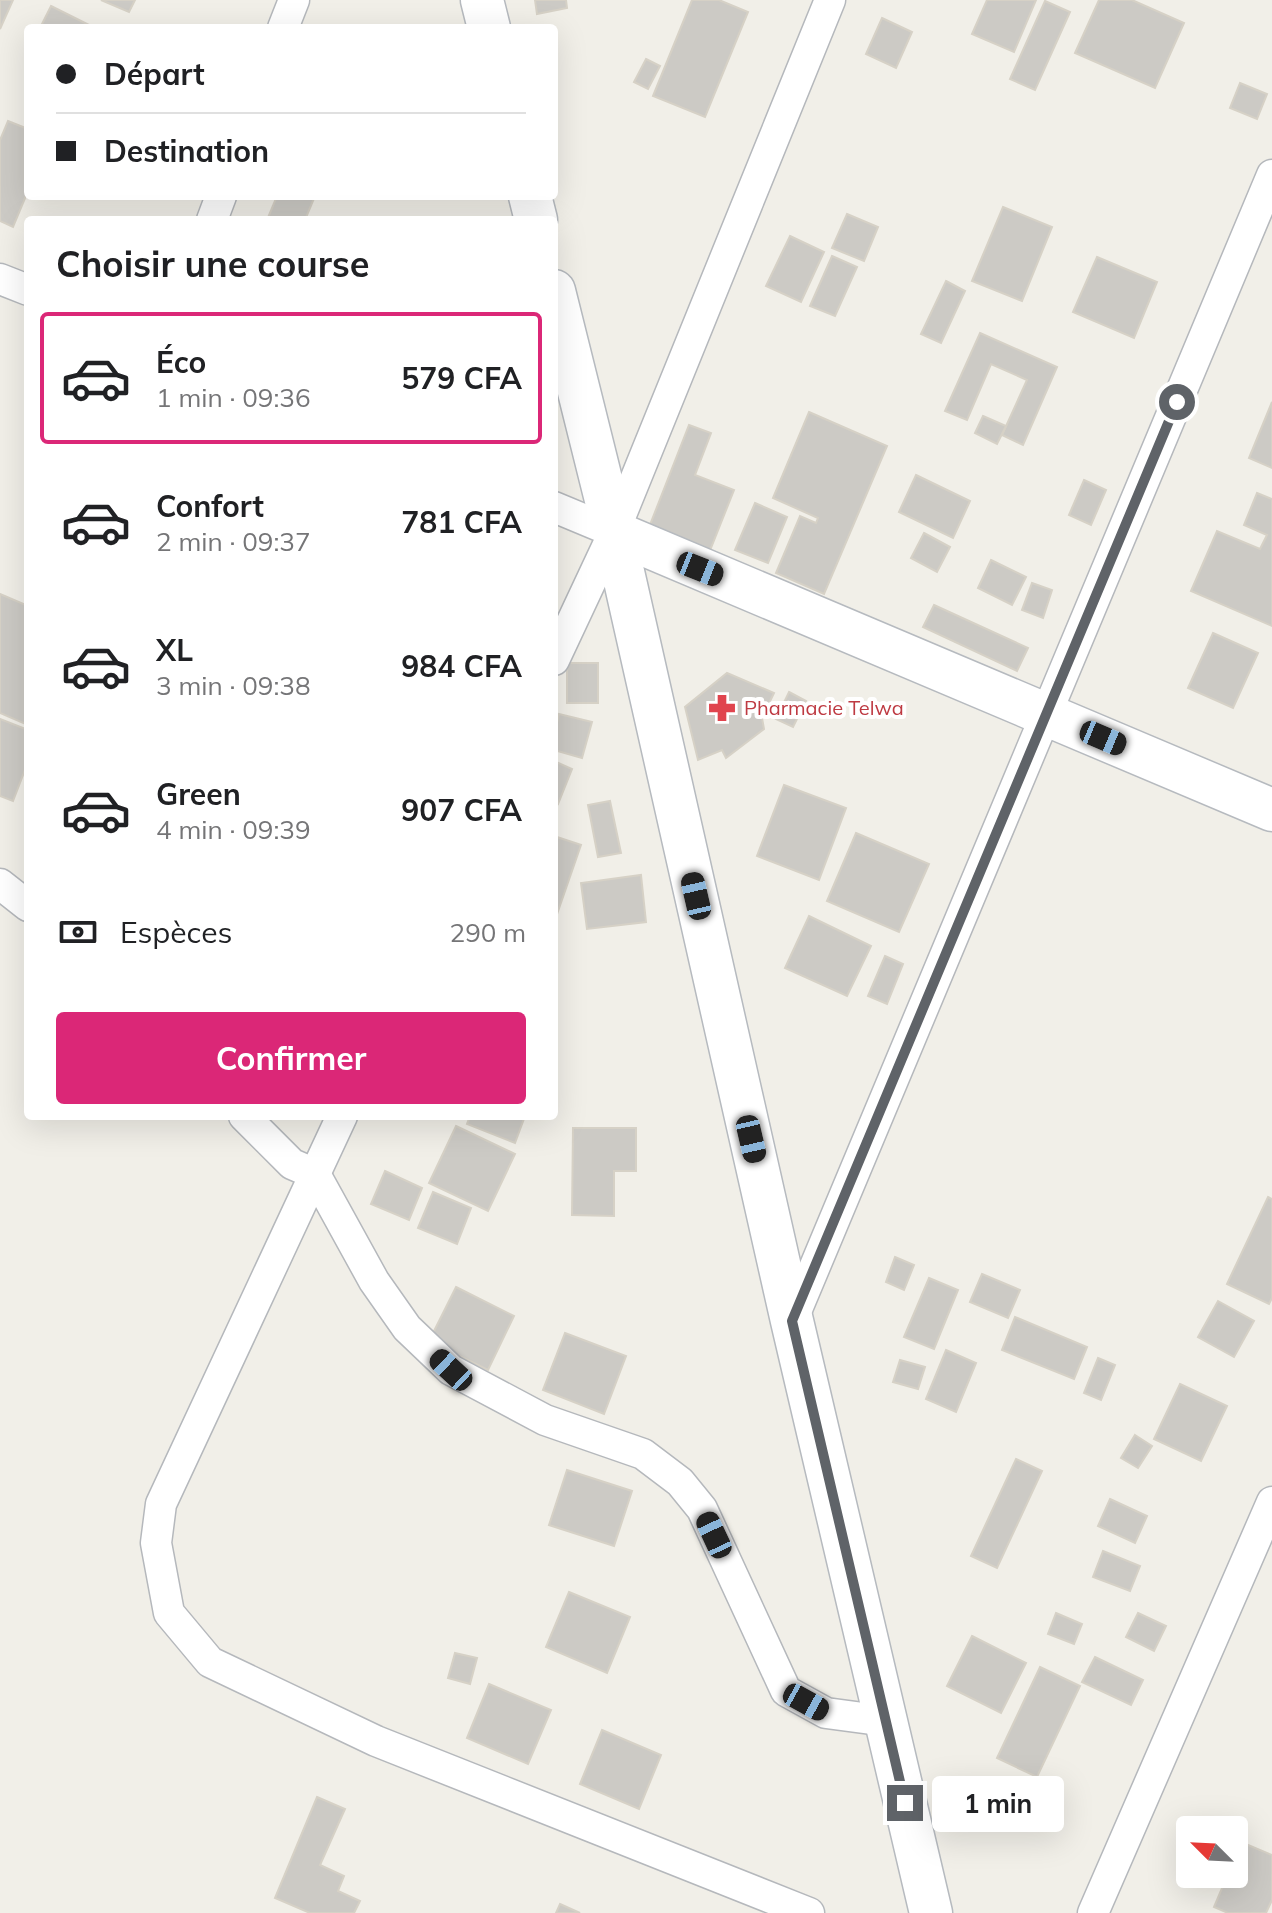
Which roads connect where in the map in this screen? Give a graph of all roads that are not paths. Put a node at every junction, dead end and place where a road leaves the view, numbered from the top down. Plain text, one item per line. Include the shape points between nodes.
1 (294, 0) edge
2 (482, 0) edge
3 (830, 0) edge
4 (285, 24) edge
5 (488, 24) edge
6 (1272, 175) edge
7 (0, 279) edge
8 (24, 288) edge
9 (558, 307) edge
10 (558, 509) edge
11 (614, 532) junction
12 (558, 651) edge
13 (1047, 714) junction
14 (1272, 810) edge
15 (0, 884) edge
16 (24, 903) edge
17 (248, 1120) edge
18 (340, 1120) edge
19 (315, 1174) junction
20 (792, 1321) junction
21 (1272, 1502) edge
22 (886, 1721) junction
23 (809, 1913) edge
24 (931, 1913) edge
25 (1093, 1913) edge

1 - 4 street
2 - 5 main road
3 - 11 street
6 - 13 street
7 - 8 street
9 - 11 main road
10 - 11 street
11 - 12 street
11 - 13 main road
11 - 20 main road
13 - 14 main road
13 - 20 street
15 - 16 street
17 - 19 street via 292,1164
18 - 19 street
19 - 22 street via 374,1281 407,1328 451,1370 545,1420 643,1454 680,1482 702,1509 786,1691 826,1713
19 - 23 street via 161,1504 156,1543 169,1613 210,1662 376,1741
20 - 22 main road
21 - 25 street
22 - 24 main road

